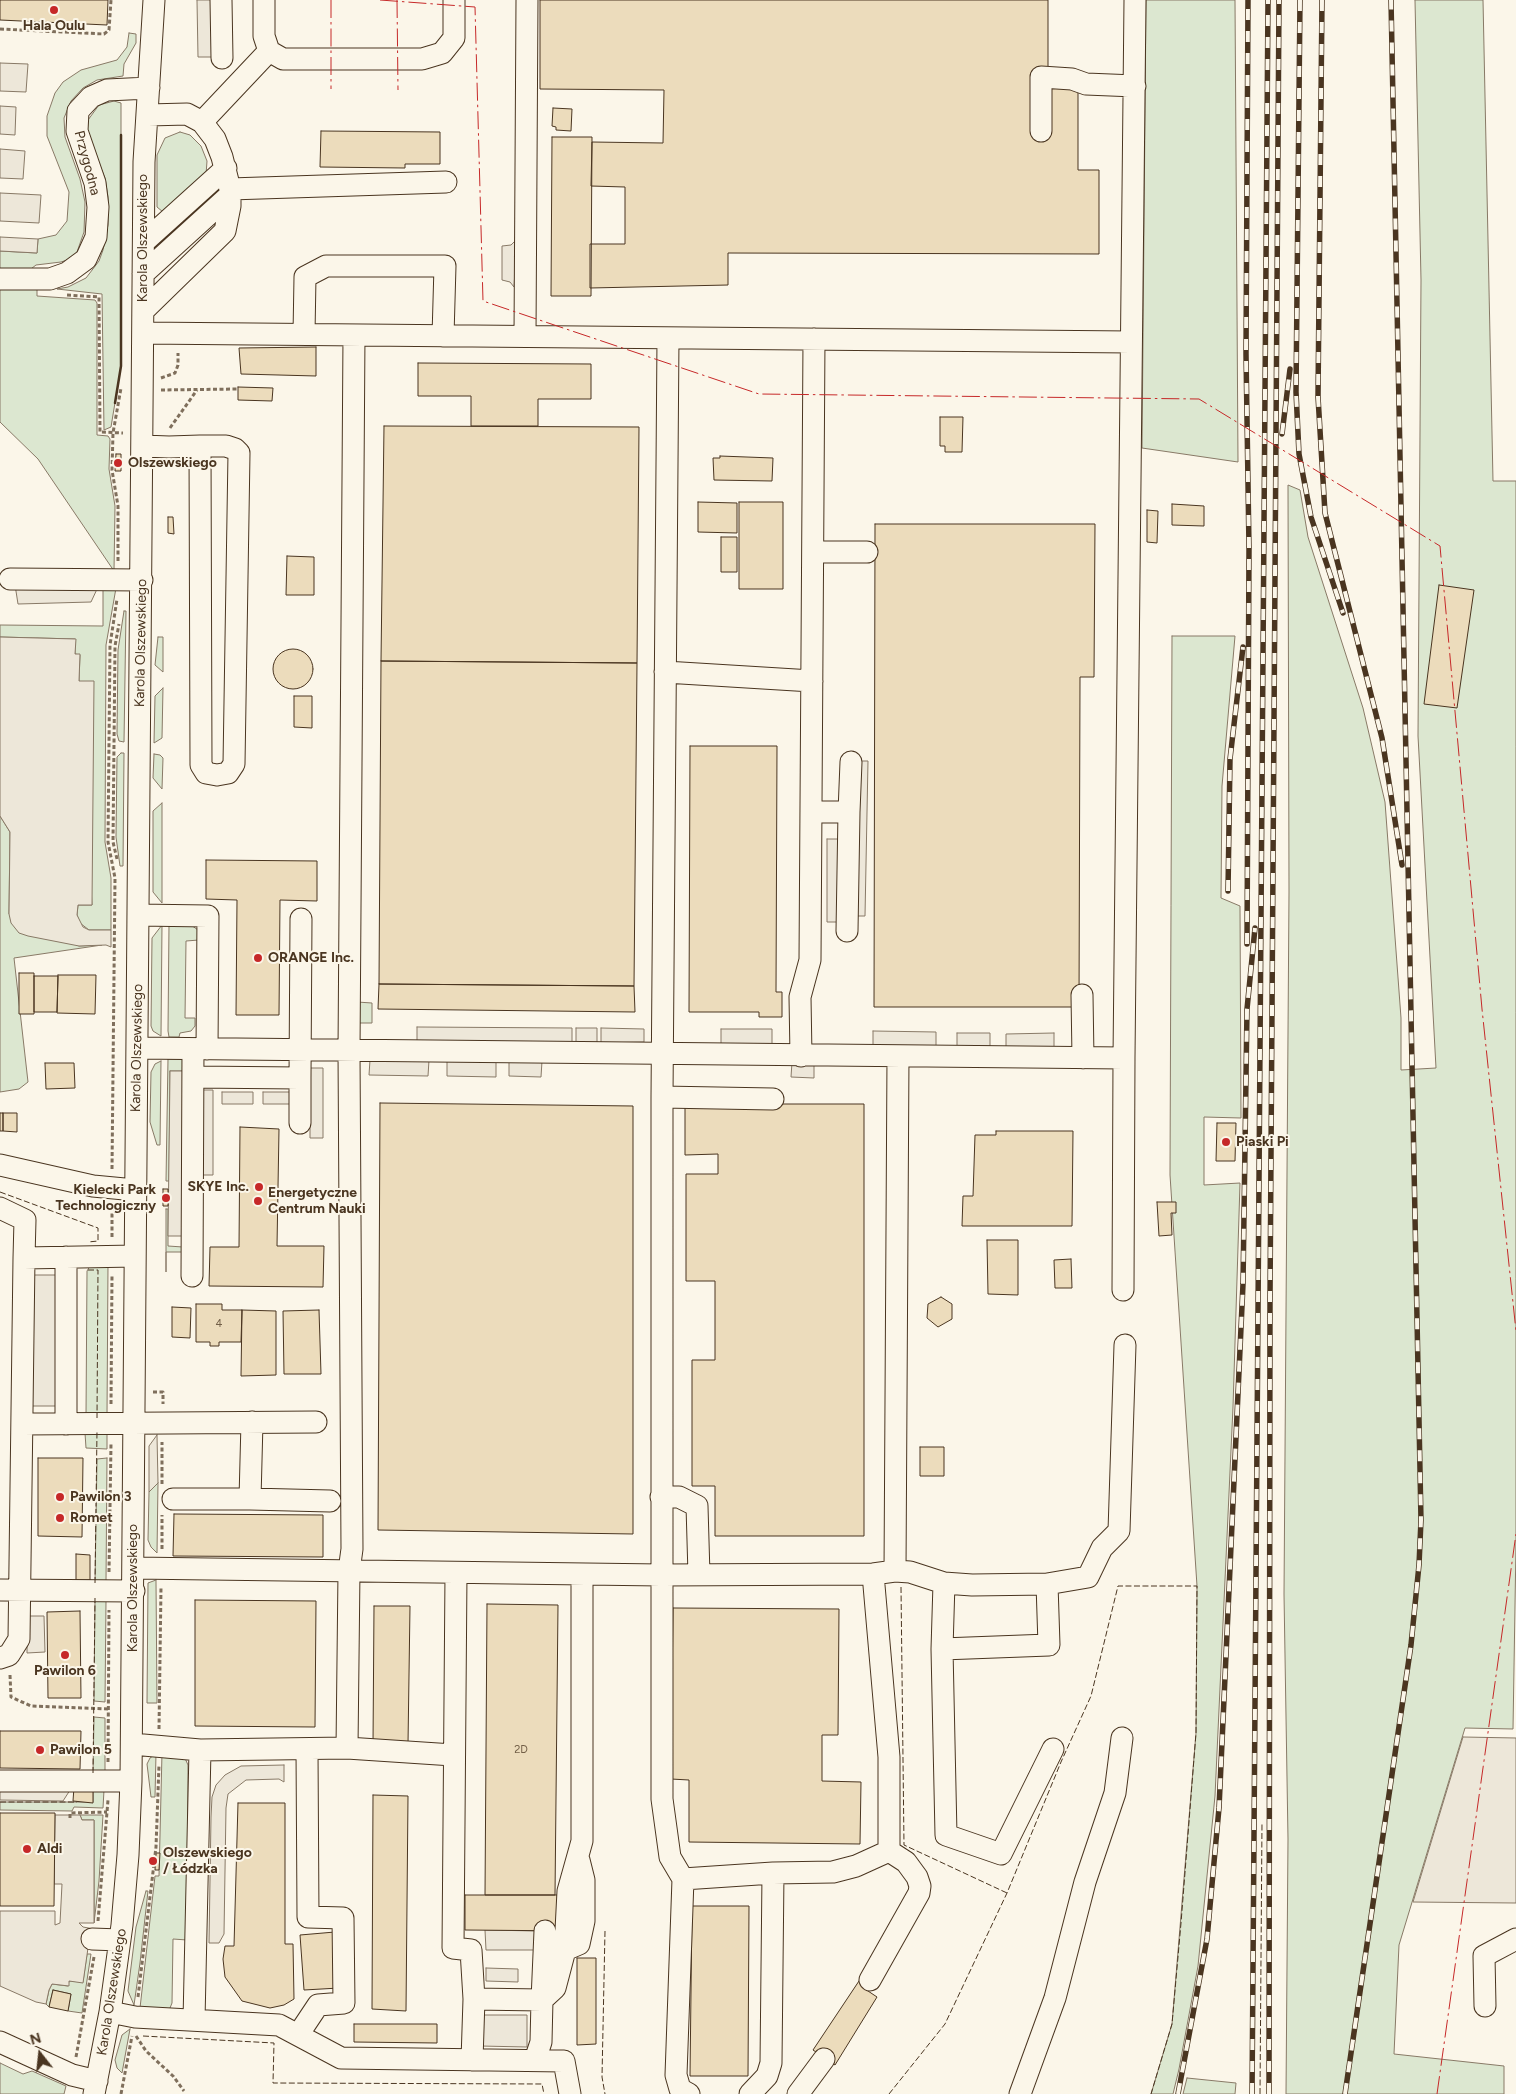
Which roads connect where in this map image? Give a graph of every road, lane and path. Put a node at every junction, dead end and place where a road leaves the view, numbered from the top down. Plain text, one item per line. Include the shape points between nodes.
1 (111, 0) edge
2 (154, 0) edge
3 (221, 0) edge
4 (264, 0) edge
5 (454, 0) edge
6 (528, 0) edge
7 (1135, 0) edge
8 (0, 29) edge
9 (269, 51) junction
10 (222, 58) dead end
11 (1135, 86) junction
12 (149, 88) junction
13 (148, 115) junction
14 (202, 122) junction
15 (1041, 131) dead end
16 (446, 182) dead end
17 (229, 189) junction
18 (143, 275) junction
19 (0, 279) edge
20 (64, 294) dead end
21 (143, 333) junction
22 (304, 334) junction
23 (354, 335) junction
24 (444, 336) junction
25 (526, 336) junction
26 (668, 338) junction
27 (814, 339) junction
28 (1131, 342) junction
29 (178, 355) dead end
30 (158, 378) dead end
31 (122, 379) dead end
32 (238, 389) dead end
33 (169, 390) dead end
34 (198, 390) junction
35 (168, 430) dead end
36 (113, 432) junction
37 (124, 433) dead end
38 (143, 446) junction
39 (200, 446) junction
40 (813, 552) junction
41 (867, 552) dead end
42 (10, 579) dead end
43 (118, 580) junction
44 (142, 580) junction
45 (665, 672) junction
46 (812, 681) junction
47 (851, 762) dead end
48 (811, 812) junction
49 (849, 812) junction
50 (138, 915) junction
51 (301, 919) dead end
52 (847, 931) dead end
53 (1082, 995) dead end
54 (137, 1048) junction
55 (200, 1049) junction
56 (253, 1050) junction
57 (300, 1051) junction
58 (349, 1052) junction
59 (662, 1054) junction
60 (801, 1056) junction
61 (898, 1056) junction
62 (1083, 1058) junction
63 (1124, 1058) junction
64 (193, 1077) junction
65 (253, 1078) junction
66 (300, 1078) junction
67 (662, 1097) junction
68 (773, 1098) dead end
69 (300, 1123) dead end
70 (0, 1165) edge
71 (112, 1189) junction
72 (135, 1190) junction
73 (0, 1208) edge
74 (112, 1256) junction
75 (135, 1256) junction
76 (66, 1257) junction
77 (24, 1258) junction
78 (192, 1276) dead end
79 (1123, 1290) dead end
80 (1125, 1345) dead end
81 (252, 1422) junction
82 (316, 1422) dead end
83 (134, 1423) junction
84 (22, 1424) junction
85 (66, 1424) junction
86 (111, 1424) junction
87 (661, 1497) junction
88 (173, 1499) dead end
89 (250, 1499) junction
90 (330, 1501) dead end
91 (134, 1568) junction
92 (349, 1571) junction
93 (895, 1571) junction
94 (456, 1573) junction
95 (582, 1574) junction
96 (873, 1574) junction
97 (661, 1575) junction
98 (699, 1575) junction
99 (944, 1582) junction
100 (1047, 1584) junction
101 (9, 1590) edge
102 (110, 1591) junction
103 (134, 1591) junction
104 (942, 1649) junction
105 (5, 1656) edge
106 (108, 1709) junction
107 (114, 1709) dead end
108 (154, 1710) dead end
109 (160, 1710) dead end
110 (1122, 1738) dead end
111 (132, 1744) junction
112 (347, 1748) junction
113 (1053, 1748) dead end
114 (200, 1750) junction
115 (307, 1750) junction
116 (453, 1755) junction
117 (0, 1781) edge
118 (108, 1781) junction
119 (131, 1781) junction
120 (107, 1812) junction
121 (112, 1812) dead end
122 (70, 1818) dead end
123 (889, 1851) junction
124 (773, 1873) junction
125 (683, 1880) junction
126 (545, 1931) dead end
127 (94, 1939) junction
128 (120, 1940) junction
129 (1516, 1940) edge
130 (870, 1980) dead end
131 (474, 2000) junction
132 (542, 2000) junction
133 (1485, 2006) dead end
134 (110, 2012) junction
135 (194, 2020) junction
136 (135, 2032) dead end
137 (298, 2035) junction
138 (0, 2042) edge
139 (824, 2059) dead end
140 (472, 2060) junction
141 (536, 2060) junction
142 (72, 2075) junction
143 (95, 2088) edge
144 (184, 2091) dead end
145 (570, 2094) edge
146 (689, 2094) edge
147 (750, 2094) edge
148 (798, 2094) edge
149 (1020, 2094) edge

1 - 8 path via 109,30 104,34
2 - 12 street, Karola Olszewskiego
3 - 10 street
4 - 9 street via 264,36
5 - 9 street via 454,38 442,53 422,59 283,59
6 - 25 street
7 - 11 street
9 - 14 street
11 - 15 street via 1086,84 1072,78 1041,77
11 - 28 street
12 - 13 street, Karola Olszewskiego
12 - 19 street, Przygodna via 107,90 91,97 78,111 77,131 95,184 98,207 96,237 86,259 67,273 50,279
13 - 14 street via 187,114
13 - 18 street, Karola Olszewskiego via 144,162
14 - 17 street via 218,146
16 - 17 street
17 - 18 street
17 - 18 street
17 - 18 street via 225,231
18 - 21 street, Karola Olszewskiego
20 - 36 path via 99,297 100,432
21 - 22 street
21 - 38 street, Karola Olszewskiego
22 - 23 street
22 - 24 street via 304,277 326,266 445,266
23 - 24 street
23 - 58 street
24 - 25 street
25 - 26 street
26 - 27 street
26 - 45 street
27 - 28 street
27 - 40 street
28 - 63 street
29 - 30 path via 175,373
31 - 36 path
32 - 34 path
33 - 34 path
34 - 35 path
36 - 37 path
36 - 43 path
38 - 39 street
38 - 44 street, Karola Olszewskiego
39 - 39 street via 233,448 239,457 234,764 228,772 217,775 206,773 201,765
40 - 41 street
40 - 46 street
42 - 43 street
43 - 44 street
43 - 71 path via 110,645 108,842 115,878
44 - 50 street, Karola Olszewskiego
45 - 46 street
45 - 59 street
46 - 48 street
47 - 49 street
48 - 49 street
48 - 60 street via 810,960 800,997
49 - 52 street
50 - 54 street, Karola Olszewskiego
50 - 55 street via 208,916
51 - 57 street
53 - 62 street
54 - 55 street
54 - 72 street, Karola Olszewskiego
55 - 56 street
55 - 64 street
56 - 57 street
56 - 65 street
57 - 58 street
57 - 66 street
58 - 59 street
58 - 92 street via 352,1549
59 - 60 street
59 - 67 street
60 - 61 street
61 - 62 street
61 - 93 street
62 - 63 street
63 - 79 street
64 - 65 street
64 - 78 street
65 - 66 street
66 - 69 street
67 - 68 street
67 - 87 street
70 - 71 street
71 - 72 street
71 - 74 path
72 - 75 street, Karola Olszewskiego
73 - 77 street via 25,1220
74 - 75 street
74 - 76 street
74 - 86 path
75 - 83 street, Karola Olszewskiego
76 - 77 street
76 - 85 street
77 - 84 street
80 - 100 street via 1119,1531 1102,1548 1088,1577
81 - 82 street
81 - 83 street
81 - 89 street
83 - 86 street
83 - 91 street, Karola Olszewskiego
84 - 85 street
84 - 101 street
85 - 86 street
86 - 102 path
87 - 97 street
87 - 98 street via 680,1497 697,1506
88 - 89 street
89 - 90 street
91 - 92 street
91 - 103 street, Karola Olszewskiego
92 - 94 street
92 - 112 street
93 - 96 street
93 - 99 street
94 - 95 street
94 - 116 street
95 - 97 street
95 - 132 street via 582,1841 568,1891 565,1950 555,1988
96 - 98 street
96 - 123 street via 888,1757
97 - 98 street
97 - 125 street via 662,1799 670,1857
99 - 100 street
99 - 104 street
100 - 104 street via 1049,1645
101 - 102 street
101 - 105 street via 18,1638
102 - 103 street
102 - 106 path
103 - 111 street, Karola Olszewskiego
104 - 113 street via 946,1835 1000,1854
105 - 106 path via 11,1697 31,1706
106 - 107 path
106 - 118 path
108 - 109 path
110 - 149 street via 1116,1793 1085,1882 1055,1998
111 - 114 street
111 - 119 street, Karola Olszewskiego
112 - 115 street
112 - 116 street
114 - 115 street
114 - 135 street
115 - 137 street via 308,1917 344,1918 344,2003 318,2005
116 - 131 street via 453,1948 471,1950
117 - 118 street
118 - 119 street
118 - 120 path
119 - 128 street, Karola Olszewskiego
120 - 121 path
120 - 122 path via 70,1813
120 - 127 path
123 - 124 street via 833,1872
123 - 130 street via 906,1862 917,1877 919,1893
124 - 125 street
124 - 147 street via 771,2063 767,2076
125 - 146 street via 676,2075 680,2089
126 - 132 street
127 - 128 street
127 - 142 path via 84,2017
128 - 134 street, Karola Olszewskiego
129 - 133 street via 1484,1956
131 - 132 street
131 - 140 street
132 - 141 street via 541,2042
134 - 135 street via 135,2017
134 - 143 street, Karola Olszewskiego
135 - 137 street via 280,2025
136 - 144 path via 146,2051
137 - 140 street via 341,2058
138 - 142 street
139 - 148 street
140 - 141 street
141 - 145 street via 564,2061
142 - 143 street

